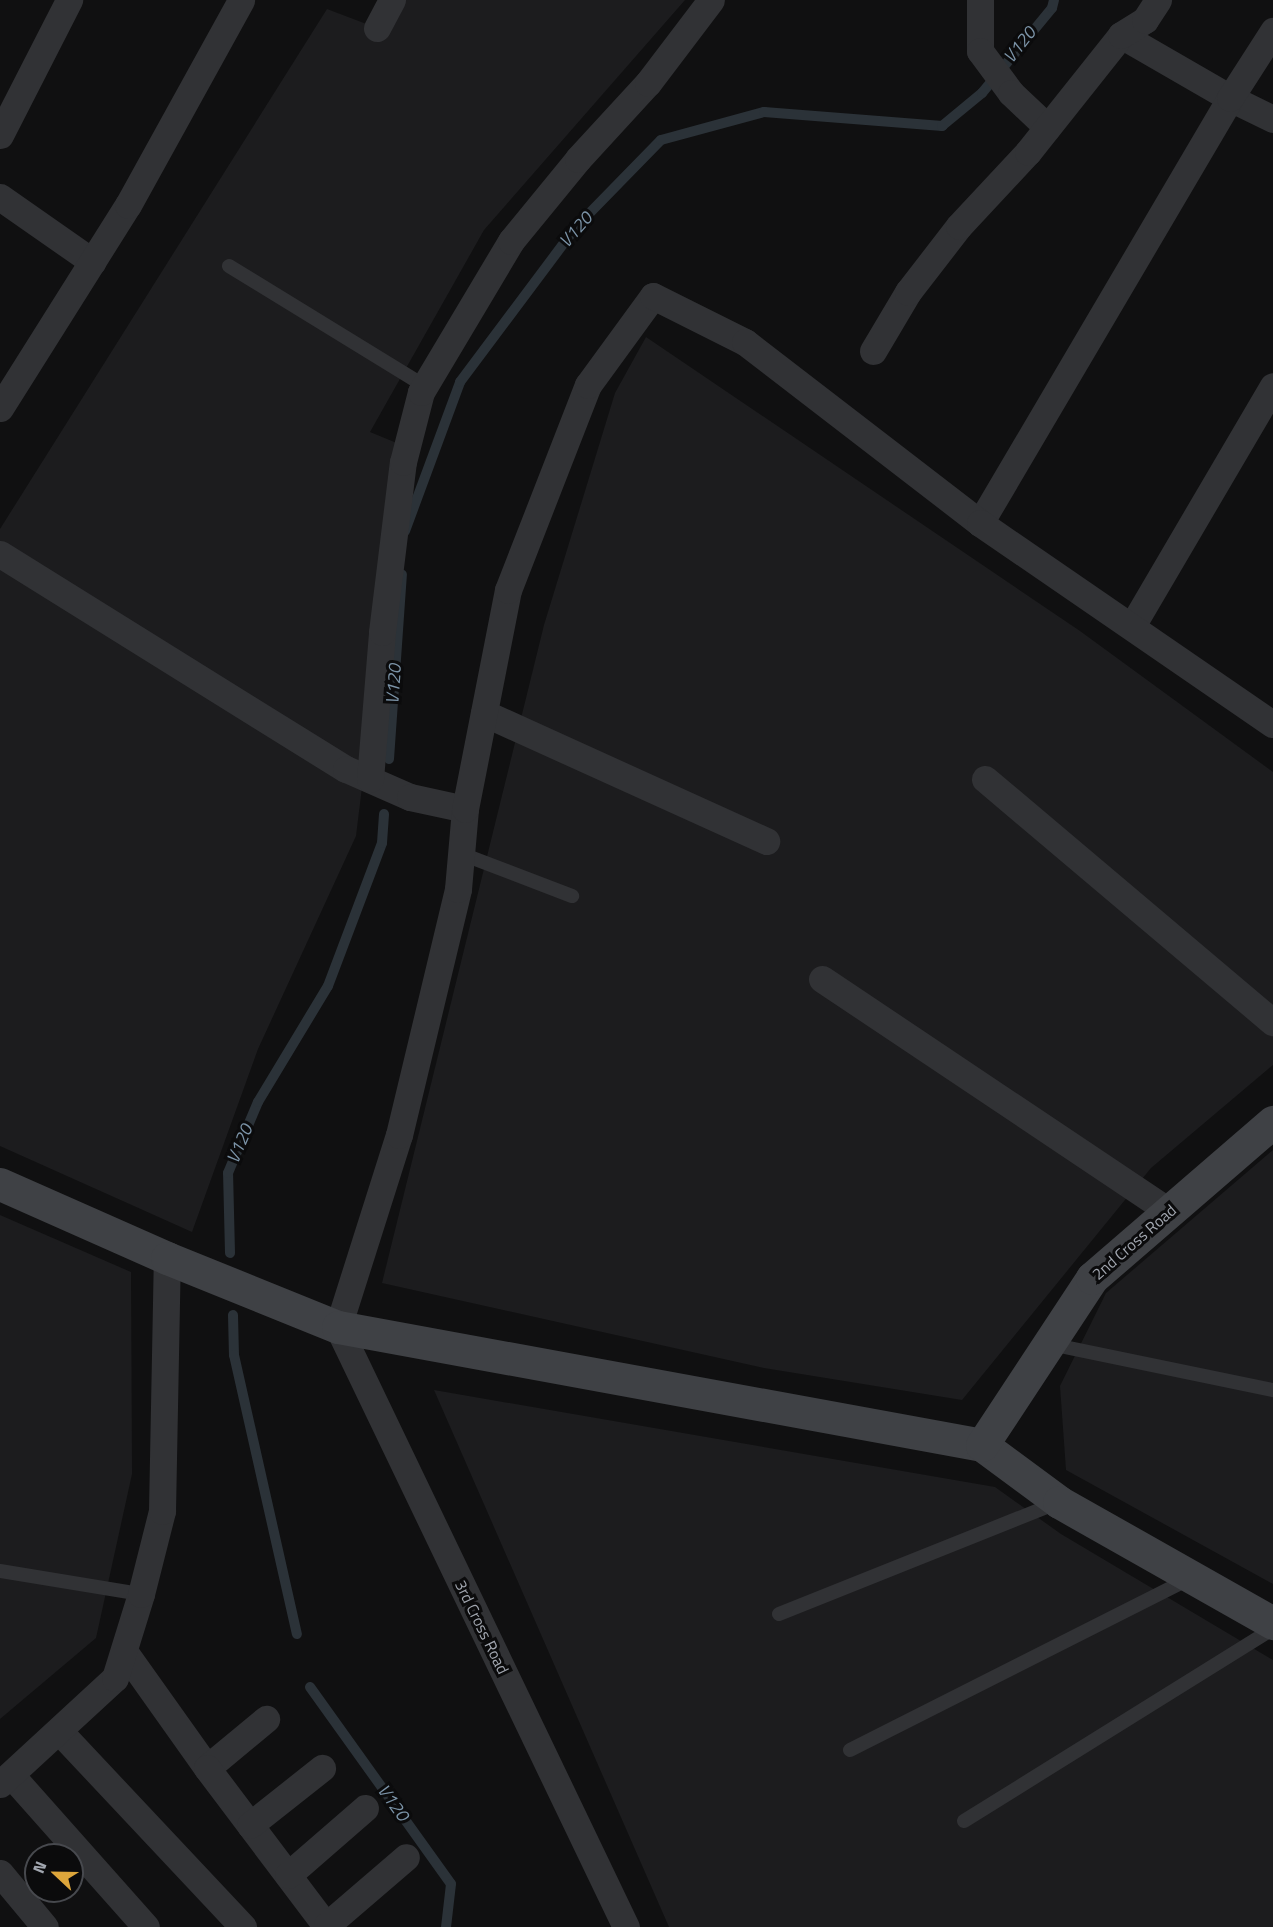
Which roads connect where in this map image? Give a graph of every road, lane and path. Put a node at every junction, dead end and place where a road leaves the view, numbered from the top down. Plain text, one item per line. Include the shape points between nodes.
1 (69, 0) edge
2 (241, 0) edge
3 (392, 0) edge
4 (711, 0) edge
5 (980, 0) edge
6 (1158, 0) edge
7 (377, 28) dead end
8 (1273, 31) edge
9 (1121, 35) junction
10 (1230, 98) junction
11 (1273, 119) edge
12 (1047, 127) junction
13 (0, 135) edge
14 (0, 197) edge
15 (93, 262) junction
16 (229, 266) dead end
17 (873, 351) dead end
18 (425, 386) junction
19 (1273, 386) edge
20 (0, 408) edge
21 (980, 523) junction
22 (0, 554) edge
23 (1132, 626) junction
24 (484, 713) junction
25 (1273, 724) edge
26 (370, 779) junction
27 (985, 779) dead end
28 (465, 808) junction
29 (766, 841) dead end
30 (462, 854) junction
31 (572, 896) dead end
32 (822, 979) dead end
33 (1273, 1022) edge
34 (1273, 1122) edge
35 (0, 1184) edge
36 (1169, 1211) junction
37 (167, 1258) junction
38 (338, 1328) junction
39 (1048, 1343) junction
40 (1273, 1390) edge
41 (982, 1445) junction
42 (1059, 1502) junction
43 (0, 1571) edge
44 (1192, 1577) junction
45 (141, 1594) junction
46 (779, 1614) dead end
47 (1273, 1623) edge
48 (1273, 1629) edge
49 (124, 1651) junction
50 (266, 1719) dead end
51 (59, 1731) junction
52 (850, 1750) dead end
53 (207, 1768) junction
54 (322, 1768) dead end
55 (6, 1780) edge
56 (365, 1808) dead end
57 (964, 1821) dead end
58 (250, 1825) junction
59 (406, 1857) dead end
60 (0, 1873) edge
61 (288, 1875) junction
62 (327, 1926) edge
63 (45, 1927) edge
64 (146, 1927) edge
65 (243, 1927) edge
66 (626, 1927) edge

1 - 13 street
2 - 15 street
3 - 7 street
4 - 18 street via 648,83 578,159 512,241
5 - 12 street via 980,51 1011,93
6 - 9 street via 1145,20
8 - 10 street
9 - 10 street
9 - 12 street
10 - 11 street
10 - 21 street
12 - 17 street via 959,226 908,292
14 - 15 street
15 - 20 street
16 - 18 lane
18 - 26 street via 403,462 382,632
19 - 23 street
21 - 23 street
21 - 24 street via 745,342 653,296 588,385 508,590
22 - 26 street via 346,769
23 - 25 street
24 - 28 street
24 - 29 street
26 - 28 street via 410,797
27 - 33 street
28 - 30 street
30 - 31 lane
30 - 38 street via 458,889 399,1135
32 - 36 street
34 - 36 street, 2nd Cross Road
35 - 37 street
36 - 39 street, 2nd Cross Road via 1092,1278
37 - 38 street
37 - 45 street via 162,1511
38 - 41 street
38 - 66 street, 3rd Cross Road
39 - 40 lane
39 - 41 street, 2nd Cross Road
41 - 42 street
42 - 44 street
42 - 46 lane
43 - 45 lane
44 - 47 street
44 - 52 lane
45 - 49 street
48 - 57 lane
49 - 51 street via 115,1678
49 - 53 street
50 - 53 street
51 - 55 street
51 - 65 street
53 - 58 street
54 - 58 street
55 - 64 street
56 - 61 street
58 - 61 street
59 - 62 street
60 - 63 street
61 - 62 street

